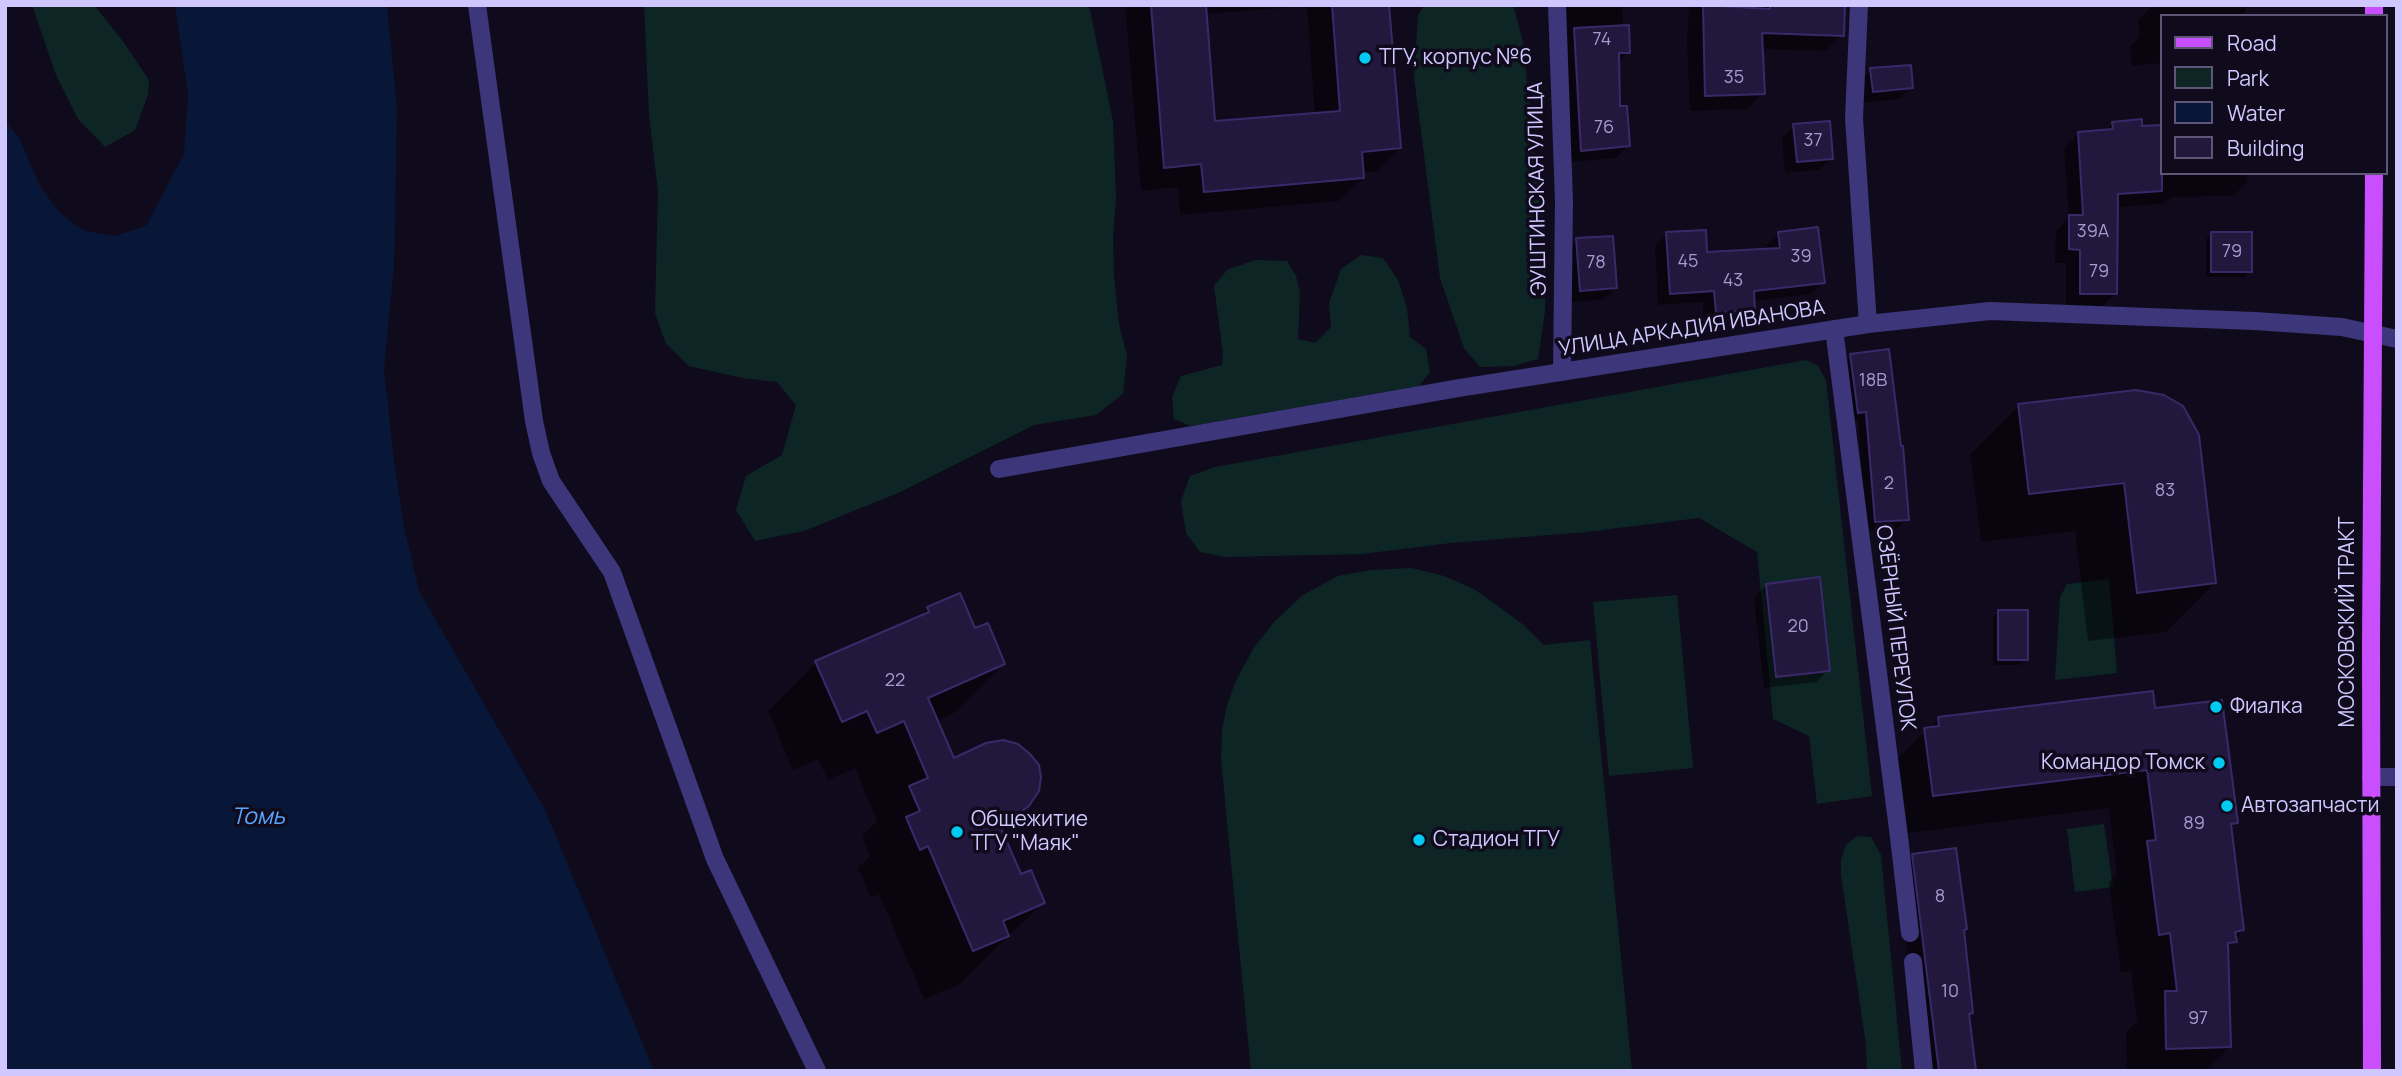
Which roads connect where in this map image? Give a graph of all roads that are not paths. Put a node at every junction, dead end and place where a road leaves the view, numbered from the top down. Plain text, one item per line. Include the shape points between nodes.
1 (477, 5) edge
2 (1557, 5) edge
3 (1859, 5) edge
4 (2374, 175) edge
5 (1868, 324) junction
6 (1834, 329) junction
7 (2374, 334) junction
8 (2397, 339) edge
9 (1562, 372) junction
10 (999, 469) dead end
11 (2371, 777) junction
12 (2397, 777) edge
13 (1910, 933) dead end
14 (1913, 962) dead end
15 (817, 1071) edge
16 (1924, 1071) edge
17 (2372, 1071) edge

1 - 15 street via 541,453 551,481 612,572 715,859
2 - 9 street, ЭУШТИНСКАЯ УЛИЦА via 1564,201
3 - 5 street via 1854,118
4 - 7 main road, МОСКОВСКИЙ ТРАКТ
5 - 6 street, УЛИЦА АРКАДИЯ ИВАНОВА
5 - 7 street, УЛИЦА АРКАДИЯ ИВАНОВА via 1990,311 2255,321
6 - 9 street, УЛИЦА АРКАДИЯ ИВАНОВА
6 - 13 street, ОЗЁРНЫЙ ПЕРЕУЛОК
7 - 8 street, УЛИЦА АРКАДИЯ ИВАНОВА
7 - 11 main road, МОСКОВСКИЙ ТРАКТ
9 - 10 street, УЛИЦА АРКАДИЯ ИВАНОВА
11 - 12 street
11 - 17 main road, МОСКОВСКИЙ ТРАКТ
14 - 16 street

